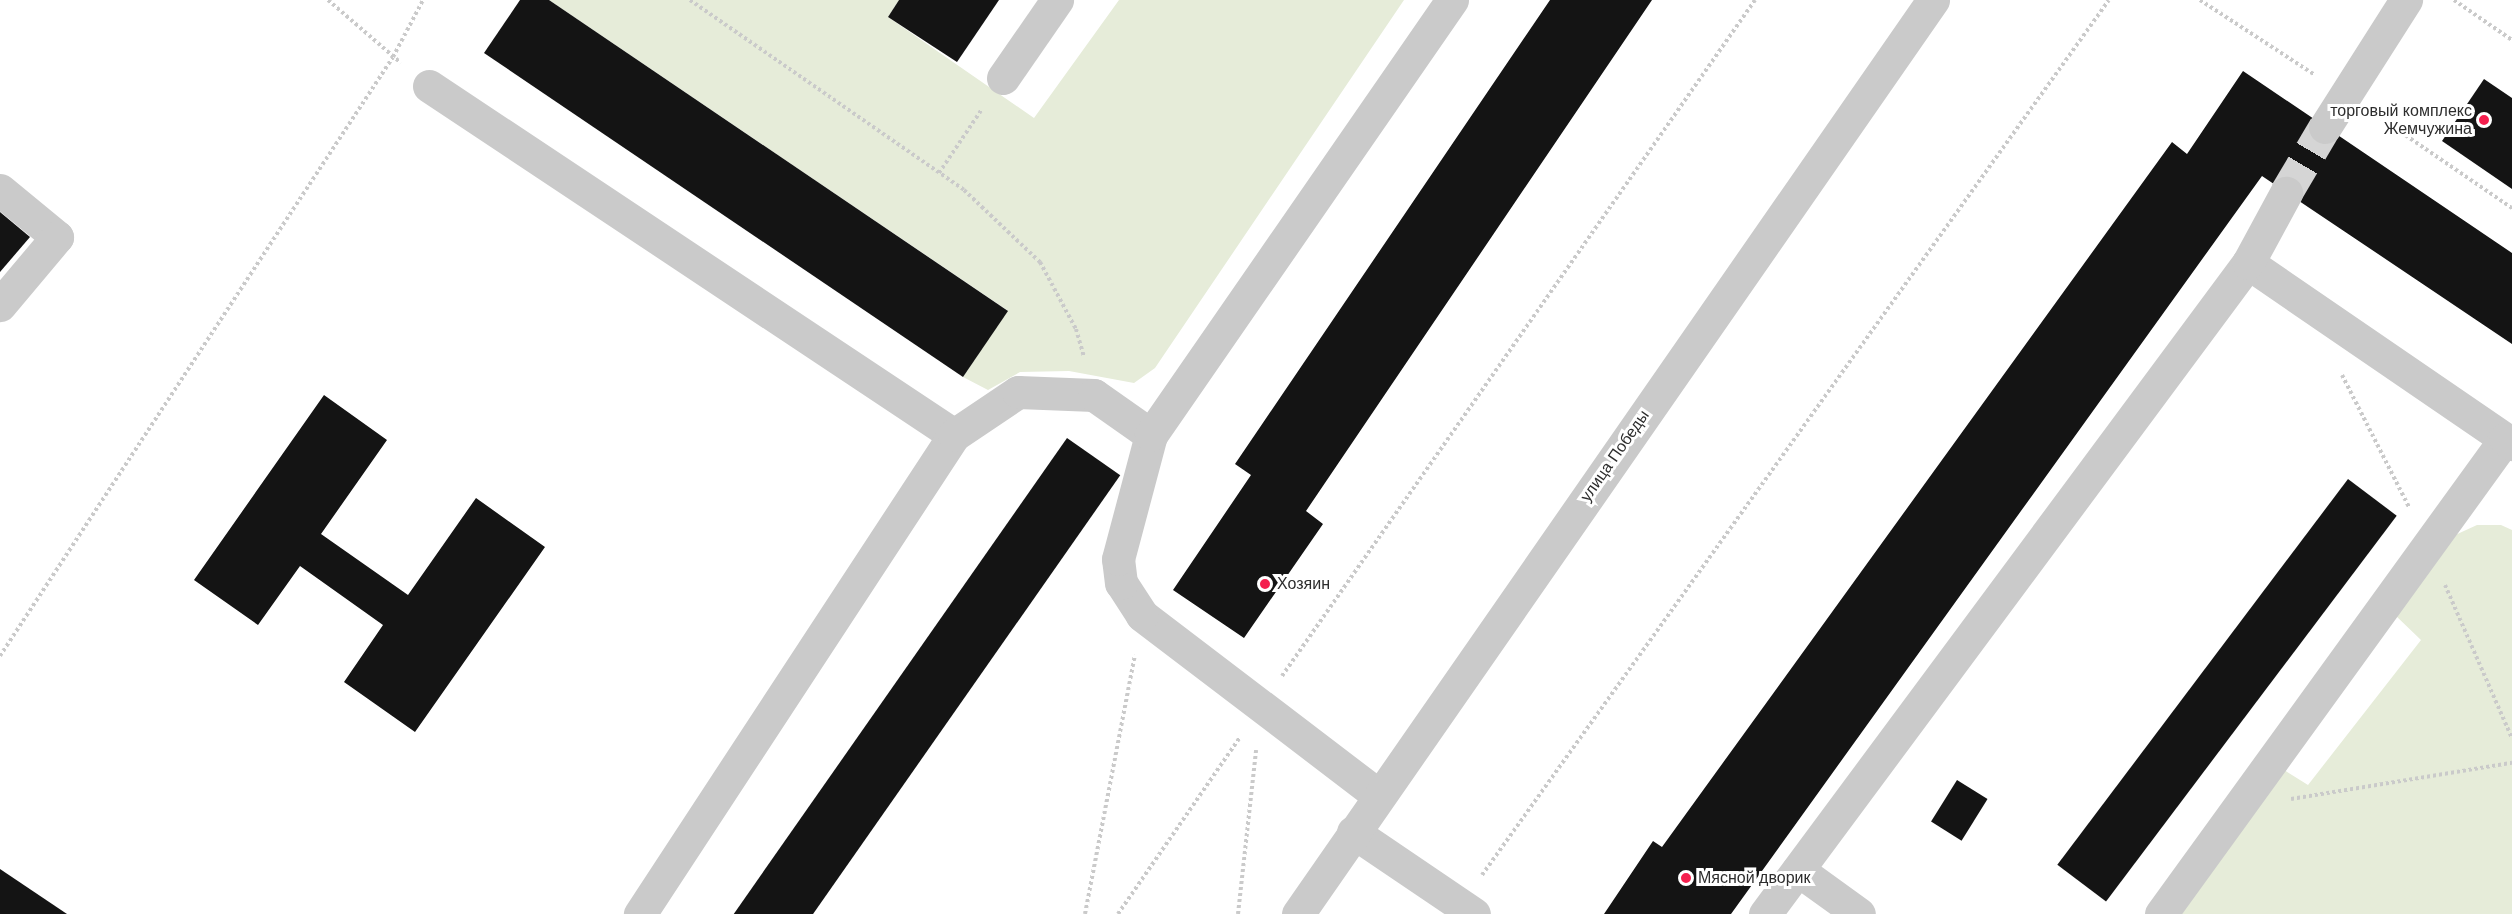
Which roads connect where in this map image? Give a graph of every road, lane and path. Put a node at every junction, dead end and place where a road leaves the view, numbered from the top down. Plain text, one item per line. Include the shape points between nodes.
1 (328, 0) edge
2 (423, 0) edge
3 (690, 0) edge
4 (1057, 0) edge
5 (1452, 0) edge
6 (1755, 0) edge
7 (1933, 0) edge
8 (2109, 0) edge
9 (2406, 0) edge
10 (2454, 0) edge
11 (2512, 40) edge
12 (393, 57) junction
13 (1003, 78) joint
14 (429, 86) joint
15 (2325, 127) tunnel mouth
16 (939, 173) junction
17 (0, 190) edge
18 (2286, 192) tunnel mouth
19 (2248, 263) junction
20 (0, 305) edge
21 (1095, 395) junction
22 (954, 435) junction
23 (1151, 435) junction
24 (2509, 442) edge
25 (1142, 615) junction
26 (0, 656) edge
27 (1260, 708) junction
28 (2512, 763) edge
29 (1378, 795) junction
30 (2238, 807) junction
31 (1353, 832) junction
32 (1798, 870) junction
33 (1467, 909) edge
34 (640, 914) edge
35 (1085, 914) edge
36 (1118, 914) edge
37 (1238, 914) edge
38 (1298, 914) edge
39 (1765, 914) edge
40 (1859, 914) edge
41 (2161, 914) edge

1 - 12 path
2 - 12 path
3 - 16 path
4 - 13 street
5 - 23 street
6 - 27 path
7 - 29 street, улица Победы
8 - 33 path
9 - 15 street
10 - 11 path
12 - 14 path
12 - 26 path
13 - 16 path
14 - 22 street
16 - 21 path via 964,190 1040,262 1076,329
17 - 20 street via 57,237
18 - 19 street
19 - 24 street
19 - 32 street
21 - 22 street via 1018,392
21 - 23 street
22 - 34 street
23 - 25 street via 1118,559 1120,583
24 - 30 street
25 - 27 street
25 - 35 path
27 - 29 street
27 - 36 path
27 - 37 path
28 - 30 path
29 - 31 street, улица Победы
30 - 41 street
31 - 33 street
31 - 38 street, улица Победы
32 - 39 street
32 - 40 street

